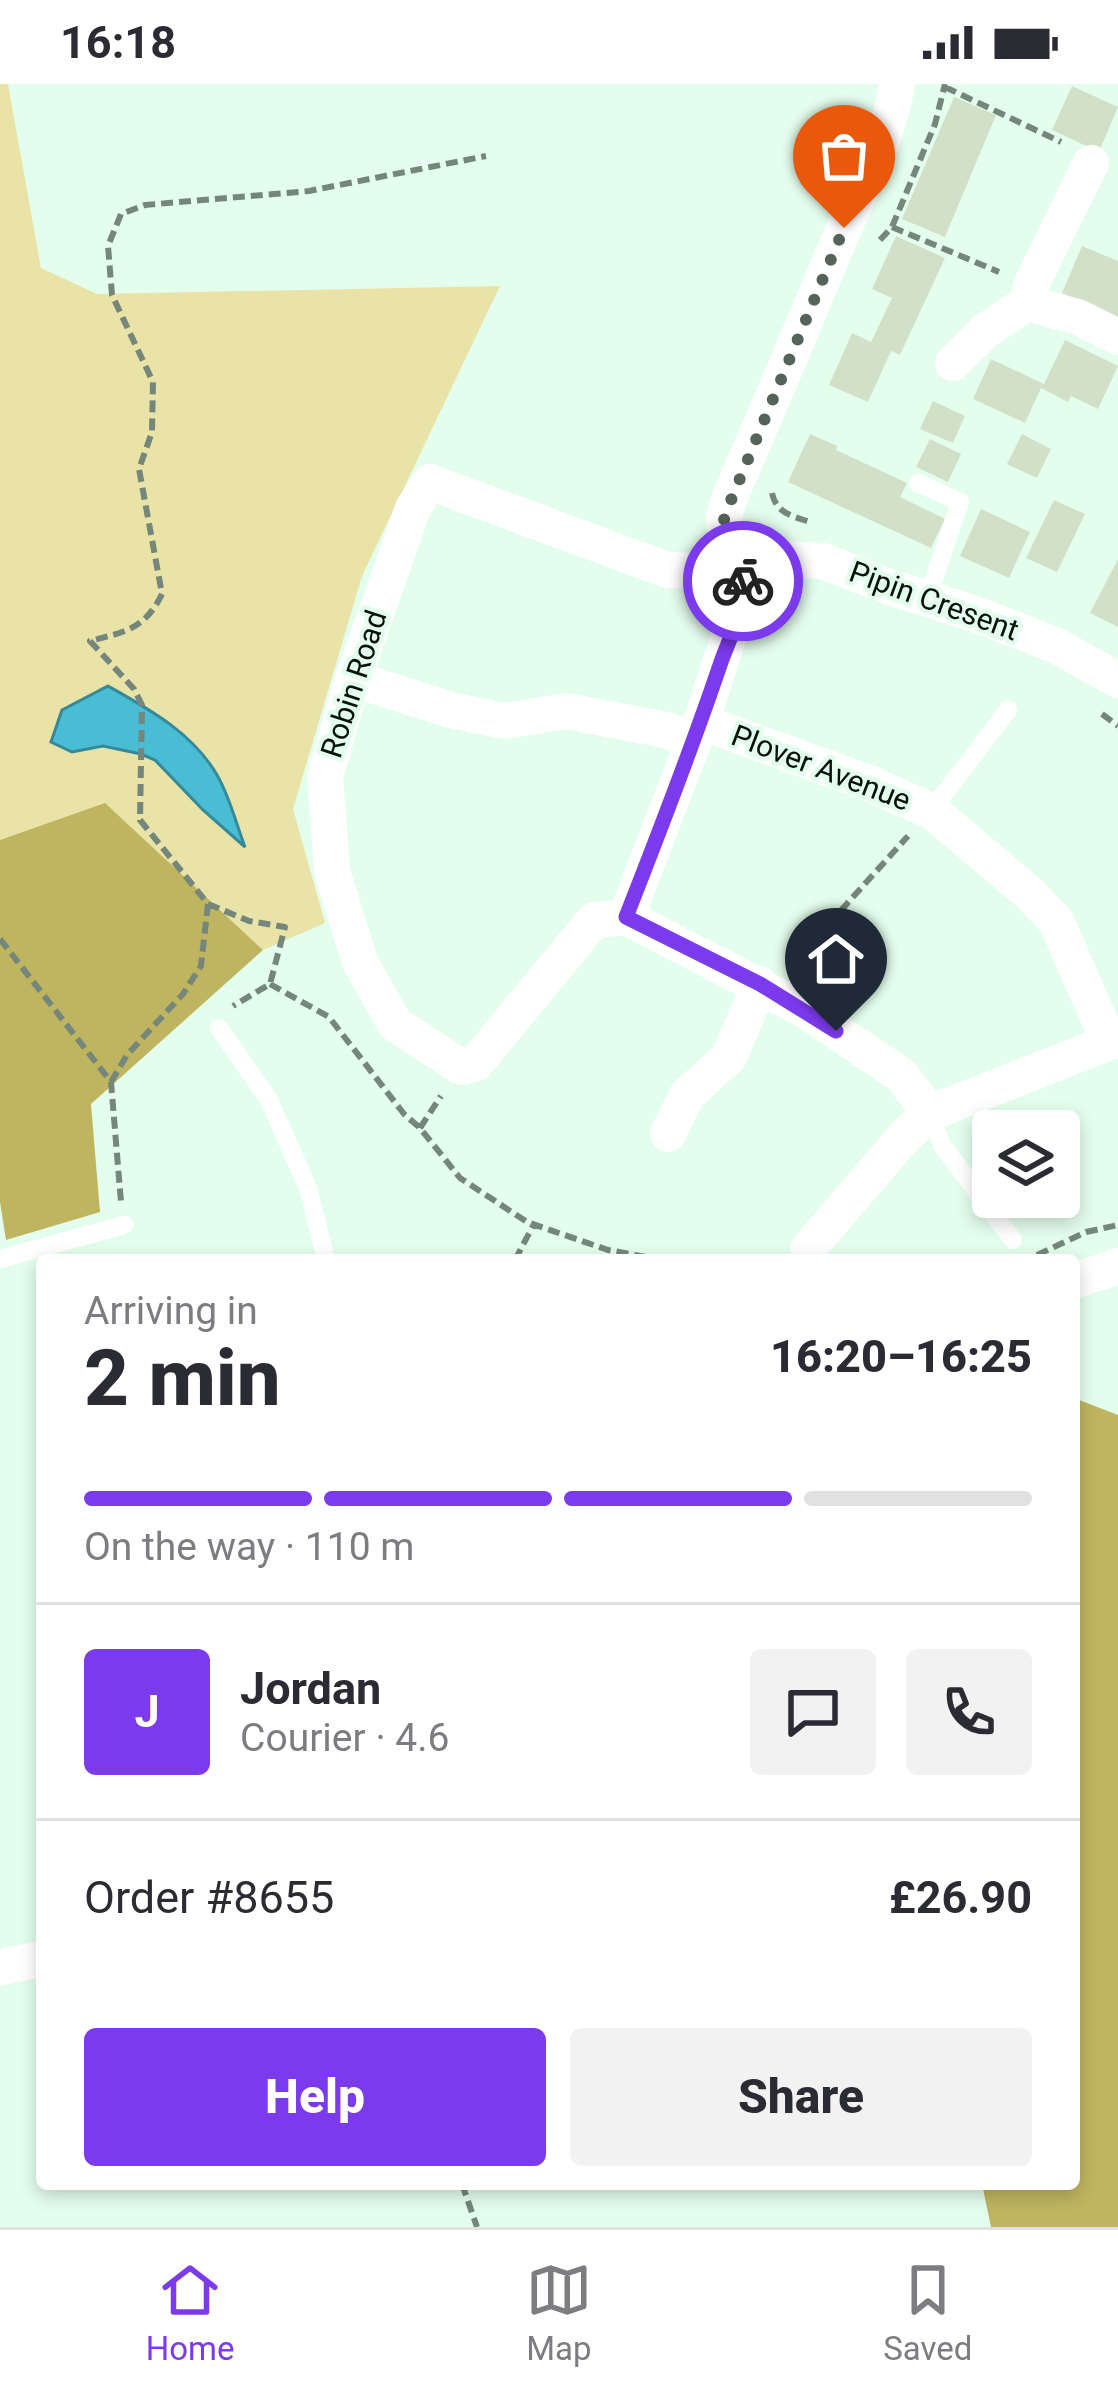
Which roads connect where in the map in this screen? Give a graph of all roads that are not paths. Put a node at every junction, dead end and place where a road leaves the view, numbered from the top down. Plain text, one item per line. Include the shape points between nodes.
1 (897, 84) edge
2 (1091, 163) road end
3 (1029, 294) junction
4 (1118, 337) edge
5 (953, 363) dead end
6 (918, 482) dead end
7 (740, 561) junction
8 (927, 600) junction
9 (353, 679) junction
10 (1118, 680) edge
11 (1008, 710) dead end
12 (698, 731) junction
13 (931, 811) junction
14 (626, 917) junction
15 (760, 984) junction
16 (219, 1028) dead end
17 (1113, 1040) edge
18 (930, 1113) junction
19 (668, 1134) dead end
20 (124, 1225) road end
21 (1013, 1240) dead end
22 (808, 1249) dead end
23 (324, 1254) edge
24 (0, 1259) edge
25 (1118, 1266) edge
26 (1080, 1279) edge
27 (36, 1960) edge
28 (0, 1967) edge

1 - 7 street via 876,162 730,496 725,536
2 - 3 street
3 - 4 street
3 - 5 street
6 - 8 lane via 960,502
7 - 8 street, Pipin Cresent via 823,561
7 - 9 street, Robin Road via 667,570 430,482 413,508
7 - 12 street via 744,590
8 - 10 street, Pipin Cresent via 1055,646
9 - 12 street, Plover Avenue via 504,721 567,711
9 - 14 street, Robin Road via 325,778 332,871 360,962 395,1024 460,1067 476,1064 594,920
11 - 13 lane
12 - 13 street, Plover Avenue via 869,783
12 - 14 street
13 - 17 street, Plover Avenue via 1057,921
14 - 15 street
15 - 18 street via 901,1075
15 - 19 street via 729,1057 687,1095
16 - 23 lane via 269,1100 308,1188
17 - 18 street
18 - 21 lane via 942,1145
18 - 22 street
20 - 24 lane
25 - 26 street
27 - 28 street

